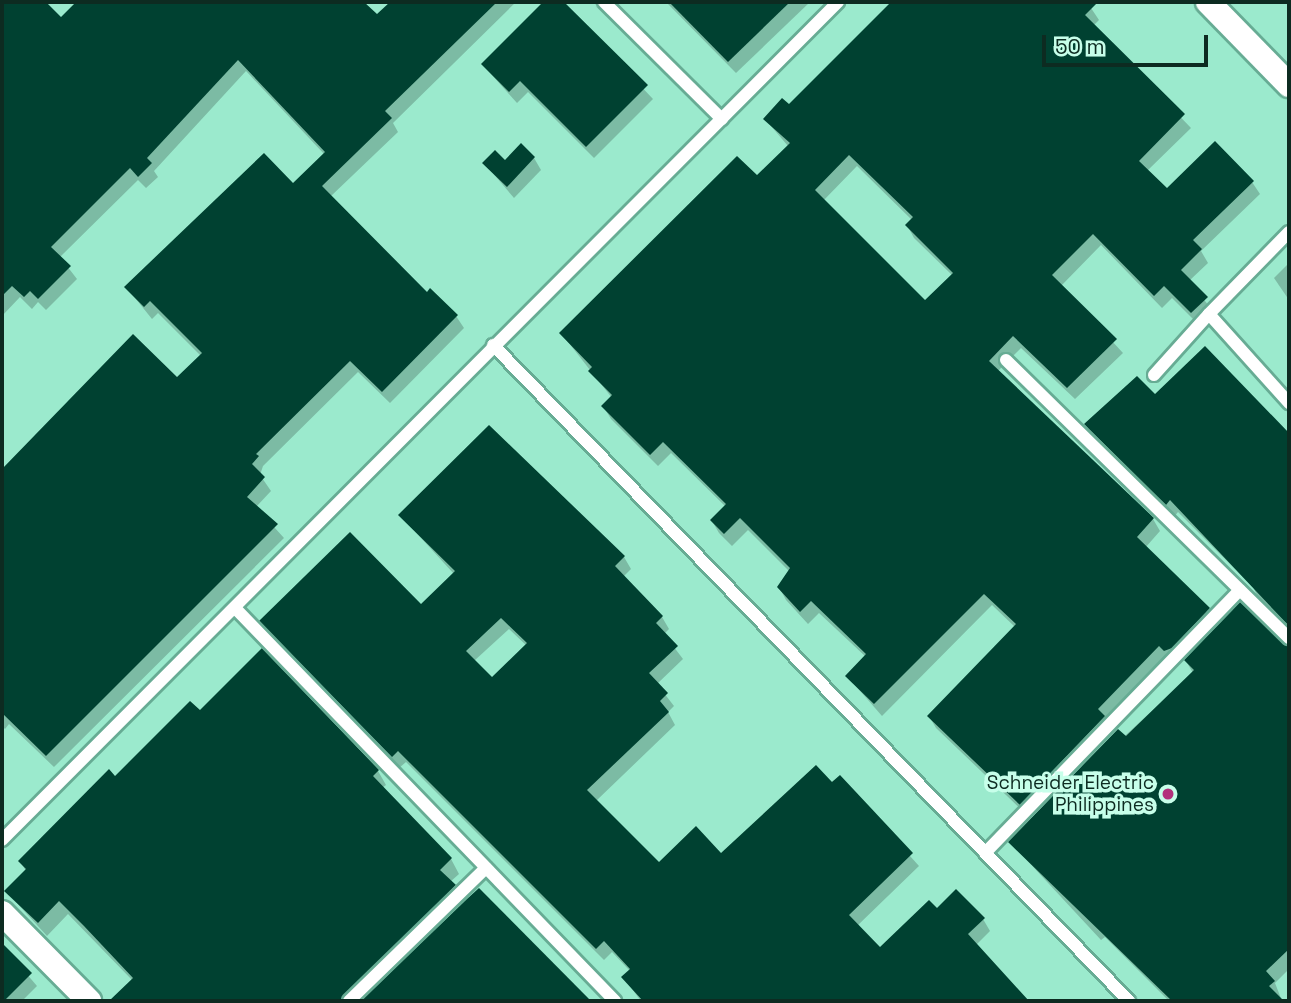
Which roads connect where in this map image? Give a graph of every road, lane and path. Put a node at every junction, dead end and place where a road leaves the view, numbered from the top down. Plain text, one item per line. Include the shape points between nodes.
1 (604, 2) edge
2 (838, 2) edge
3 (1208, 2) edge
4 (1289, 85) edge
5 (722, 119) junction
6 (1289, 232) edge
7 (1209, 314) junction
8 (493, 345) junction
9 (1006, 360) dead end
10 (1154, 375) dead end
11 (1289, 402) edge
12 (1240, 590) junction
13 (235, 608) junction
14 (1289, 638) edge
15 (2, 841) edge
16 (985, 853) junction
17 (485, 867) junction
18 (2, 913) edge
19 (89, 1001) edge
20 (349, 1001) edge
21 (615, 1001) edge
22 (1129, 1001) edge

1 - 5 lane
2 - 5 lane
3 - 4 street
5 - 8 lane
6 - 7 lane
7 - 10 lane
7 - 11 lane
8 - 13 lane
8 - 16 lane
9 - 12 lane
12 - 14 lane
12 - 16 lane
13 - 15 lane
13 - 17 lane
16 - 22 lane
17 - 20 lane
17 - 21 lane
18 - 19 street

